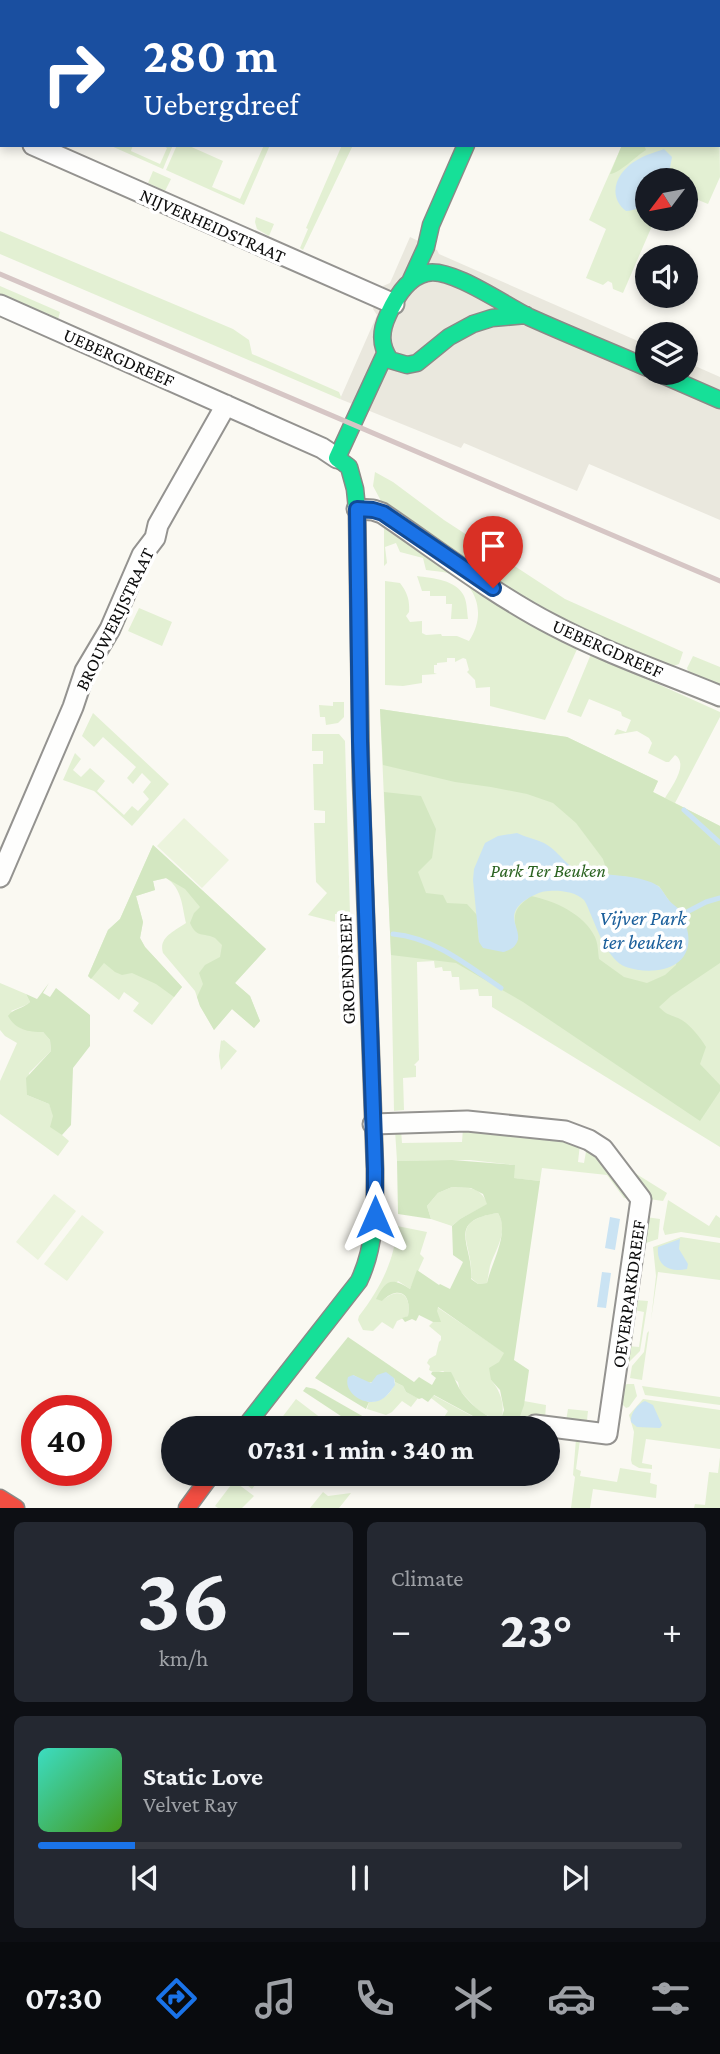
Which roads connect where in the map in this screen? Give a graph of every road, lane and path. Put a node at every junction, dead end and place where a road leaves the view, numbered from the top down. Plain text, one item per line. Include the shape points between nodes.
1 (38, 147) edge
2 (465, 147) edge
3 (453, 278) junction
4 (410, 282) junction
5 (0, 304) edge
6 (394, 304) junction
7 (526, 315) junction
8 (456, 332) junction
9 (392, 359) junction
10 (635, 362) edge
11 (686, 385) edge
12 (720, 400) edge
13 (226, 405) junction
14 (343, 462) junction
15 (357, 509) junction
16 (720, 696) edge
17 (0, 877) edge
18 (373, 1124) junction
19 (254, 1416) edge
20 (560, 1431) edge
21 (203, 1486) edge
22 (0, 1498) edge
23 (16, 1508) edge
24 (187, 1508) edge

1 - 6 street, NIJVERHEIDSTRAAT
2 - 4 street
3 - 4 street via 428,272
3 - 7 street
3 - 8 street via 463,289 467,305 463,325
4 - 6 street
5 - 13 street, UEBERGDREEF
6 - 9 street via 380,337
7 - 8 street via 488,319
7 - 10 street
8 - 9 street via 417,363
9 - 14 street
11 - 12 street
13 - 14 street, UEBERGDREEF via 327,450
13 - 17 street, BROUWERIJSTRAAT via 142,555 110,629 85,671
14 - 15 street, GROENDREEF via 355,489
15 - 16 street, UEBERGDREEF via 383,513 551,624
15 - 18 street, GROENDREEF via 358,695
18 - 19 street, GROENDREEF via 374,1236 365,1270
18 - 20 street, OEVERPARKDREEF via 467,1121 565,1131 603,1149 642,1199 605,1442
21 - 24 street
22 - 23 street

